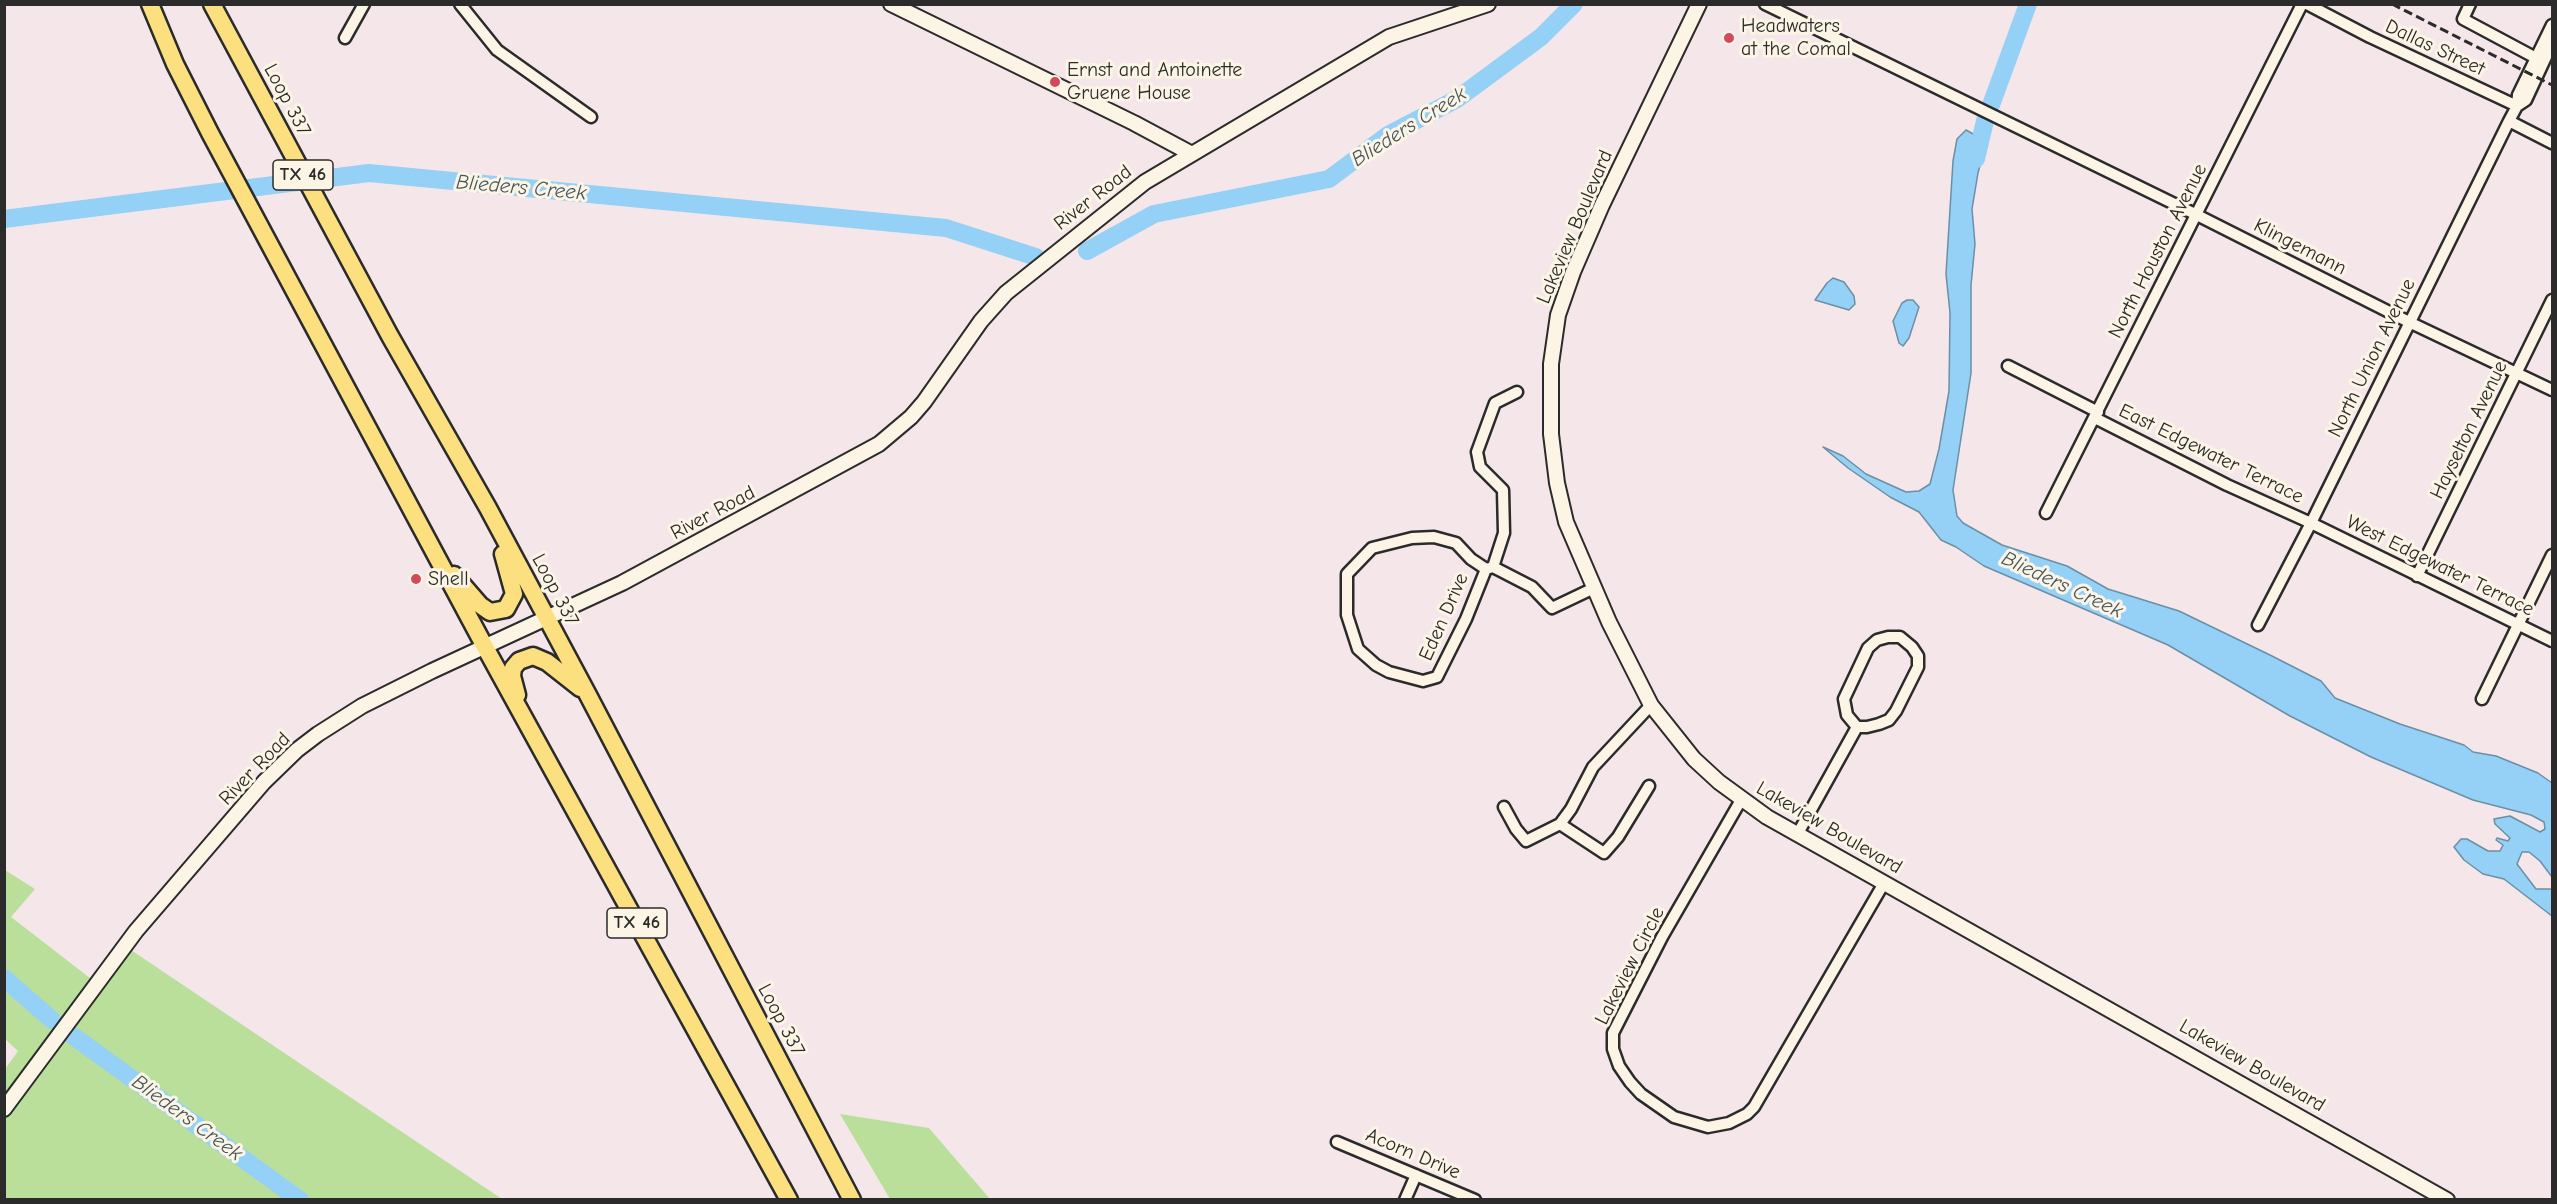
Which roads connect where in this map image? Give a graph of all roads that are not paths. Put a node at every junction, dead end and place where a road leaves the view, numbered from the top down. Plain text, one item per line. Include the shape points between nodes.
1 (138, 4) edge
2 (150, 4) edge
3 (364, 4) edge
4 (460, 4) edge
5 (891, 4) edge
6 (1488, 4) edge
7 (1699, 4) edge
8 (1765, 4) edge
9 (2302, 4) edge
10 (2307, 4) edge
11 (2470, 4) edge
12 (214, 9) edge
13 (2553, 25) edge
14 (345, 38) dead end
15 (2553, 44) edge
16 (2536, 58) junction
17 (2517, 106) junction
18 (591, 117) dead end
19 (2509, 121) junction
20 (210, 133) junction
21 (2553, 143) edge
22 (1190, 153) junction
23 (2195, 214) junction
24 (2553, 300) edge
25 (2409, 322) junction
26 (2008, 366) dead end
27 (2517, 372) junction
28 (2553, 390) edge
29 (1517, 392) dead end
30 (2096, 415) junction
31 (488, 508) junction
32 (2046, 513) dead end
33 (2311, 523) junction
34 (434, 552) junction
35 (2553, 555) edge
36 (1489, 568) junction
37 (2417, 576) junction
38 (1594, 588) junction
39 (546, 619) junction
40 (2519, 624) junction
41 (2258, 625) dead end
42 (2553, 641) edge
43 (485, 647) junction
44 (588, 694) junction
45 (2482, 699) dead end
46 (1651, 705) junction
47 (520, 712) junction
48 (1857, 727) junction
49 (1649, 786) dead end
50 (1741, 800) junction
51 (1504, 807) dead end
52 (1560, 824) junction
53 (1797, 835) junction
54 (1884, 883) junction
55 (4, 1109) edge
56 (1337, 1142) dead end
57 (1416, 1174) junction
58 (789, 1200) edge
59 (852, 1200) edge
60 (1405, 1200) edge
61 (1475, 1200) edge
62 (2447, 1200) edge

1 - 20 main road via 159,53
2 - 20 main road, TX 46
3 - 14 street
4 - 18 street via 497,50
5 - 22 street
6 - 22 street, River Road via 1389,37
7 - 38 street, Lakeview Boulevard via 1602,205 1564,296 1554,336 1550,410 1557,483 1566,522
8 - 23 street, Klingemann
9 - 23 street, North Houston Avenue
10 - 17 street, Dallas Street
11 - 16 street via 2463,19
12 - 31 main road, Loop 337 / TX 46 via 390,336
13 - 16 street, North Union Avenue
15 - 17 street, North Union Avenue via 2526,100
16 - 17 street, North Union Avenue via 2518,95
17 - 19 street, North Union Avenue
19 - 21 street
19 - 25 street, North Union Avenue
20 - 34 main road, TX 46
22 - 39 street, River Road via 1145,182 1006,293 981,321 924,402 879,444 621,583
23 - 25 street, Klingemann
23 - 30 street, North Houston Avenue
24 - 27 street, Hayselton Avenue
25 - 27 street, Klingemann
25 - 33 street, North Union Avenue
26 - 30 street, East Edgewater Terrace
27 - 28 street, Klingemann
27 - 37 street, Hayselton Avenue
29 - 36 street, Eden Drive via 1495,403 1477,452 1480,467 1503,490 1504,533
30 - 32 street, North Houston Avenue
30 - 33 street, East Edgewater Terrace via 2227,485
31 - 34 main road via 514,594 506,609 490,612 480,605
31 - 39 main road, Loop 337 / TX 46
33 - 37 street, West Edgewater Terrace
33 - 41 street, North Union Avenue
34 - 43 main road, TX 46
35 - 40 street
36 - 36 street, Eden Drive via 1471,560 1456,543 1434,537 1372,548 1347,574 1347,615 1358,649 1389,672 1423,681 1437,677
36 - 38 street, Eden Drive via 1532,587 1552,608
37 - 40 street, West Edgewater Terrace
38 - 46 street, Lakeview Boulevard
39 - 43 street, River Road
39 - 44 main road, Loop 337 / TX 46
40 - 42 street, West Edgewater Terrace
40 - 45 street
43 - 47 main road, TX 46
43 - 55 street, River Road via 362,706 318,734 282,765 136,931
44 - 47 main road via 541,658 527,657 513,668
44 - 59 main road, Loop 337 / TX 46
46 - 50 street, Lakeview Boulevard via 1694,759
46 - 52 street via 1593,767
47 - 58 main road, TX 46
48 - 48 street via 1889,720 1918,667 1912,647 1900,637 1877,640 1868,648 1844,699 1847,715
48 - 53 street
49 - 52 street via 1604,853
50 - 53 street, Lakeview Boulevard
50 - 54 street, Lakeview Circle via 1662,937 1613,1033 1619,1066 1630,1082 1674,1117 1708,1127 1729,1123 1754,1107
51 - 52 street via 1526,841
53 - 54 street, Lakeview Boulevard
54 - 62 street, Lakeview Boulevard
56 - 57 street, Acorn Drive
57 - 60 street
57 - 61 street, Acorn Drive

